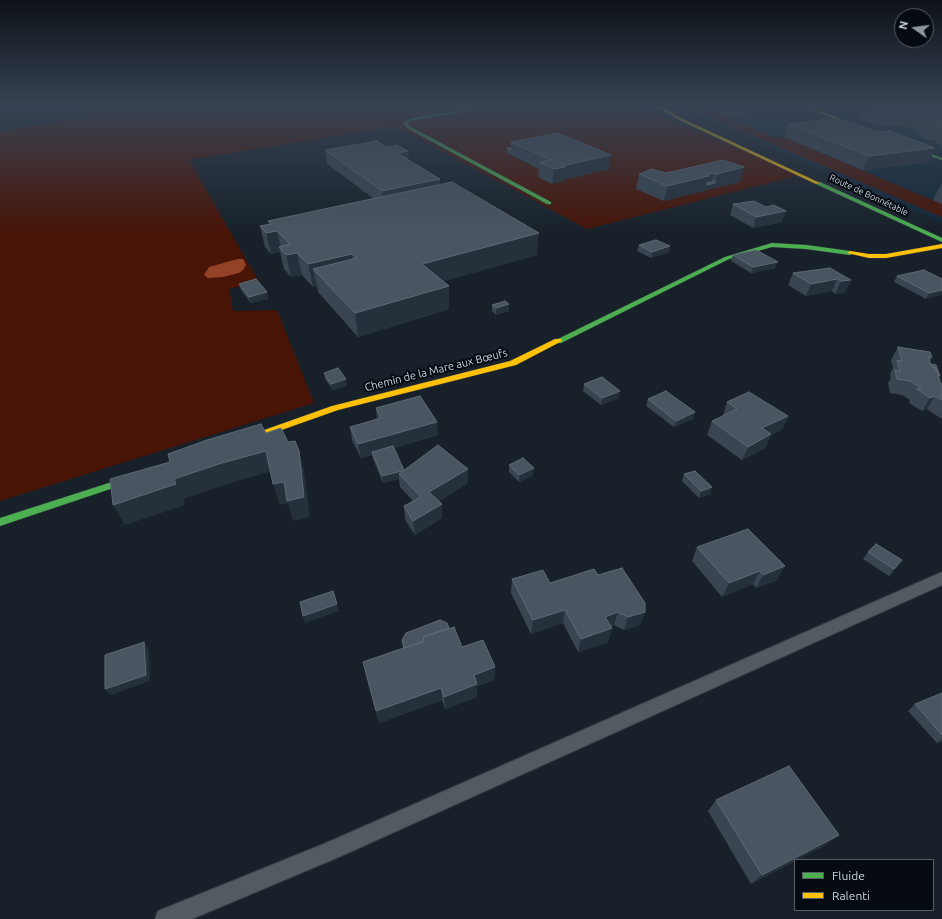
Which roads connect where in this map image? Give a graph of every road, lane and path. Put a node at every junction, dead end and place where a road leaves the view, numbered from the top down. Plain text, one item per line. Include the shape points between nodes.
1 (449, 149) edge
2 (745, 149) edge
3 (915, 149) edge
4 (942, 160) edge
5 (549, 203) dead end
6 (942, 240) edge
7 (942, 246) edge
8 (230, 445) edge
9 (148, 474) edge
10 (0, 522) edge
11 (942, 578) edge
12 (166, 919) edge

1 - 5 street
2 - 6 street, Route de Bonnétable
3 - 4 street
7 - 8 street, Chemin de la Mare aux Bœufs via 886,256 869,256 787,245 772,246 727,258 513,363 335,408
9 - 10 street
11 - 12 lane via 332,850

